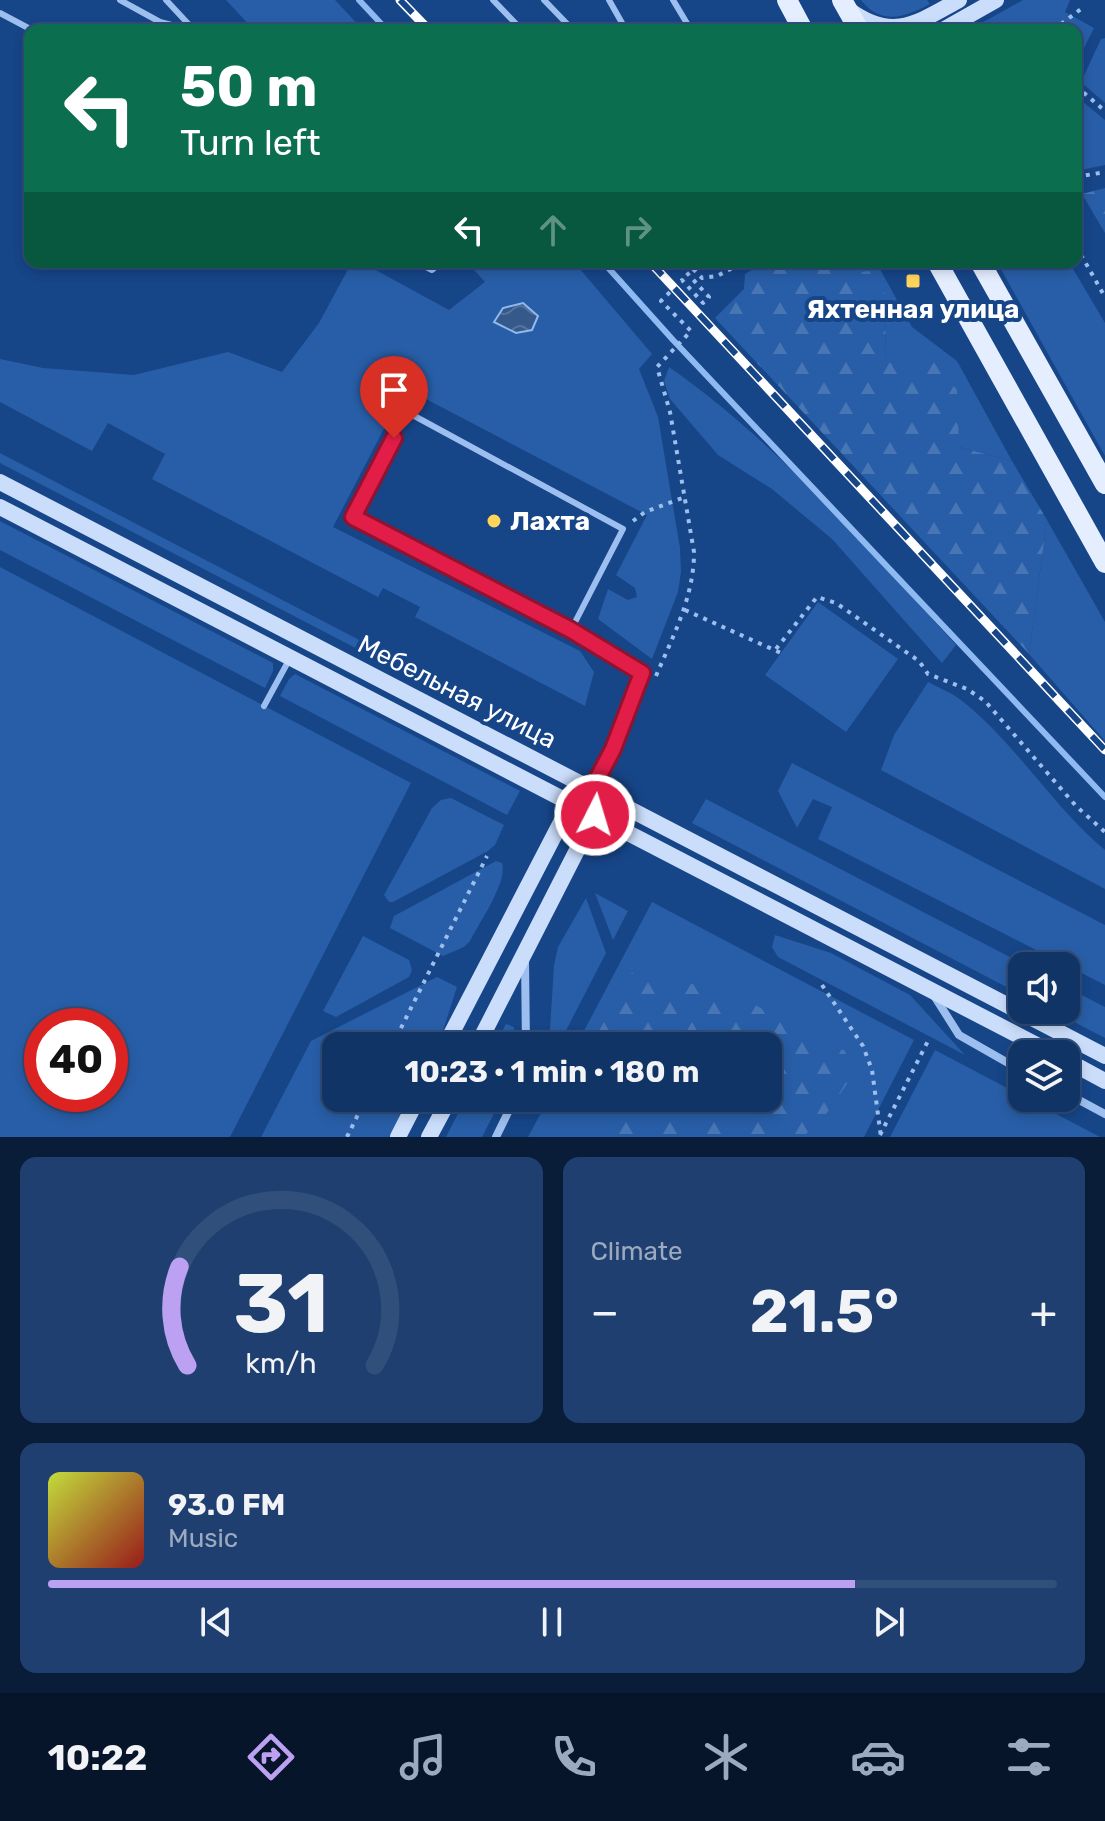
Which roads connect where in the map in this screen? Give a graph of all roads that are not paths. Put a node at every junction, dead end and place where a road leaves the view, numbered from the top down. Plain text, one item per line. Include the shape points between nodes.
1 (120, 0) edge
2 (166, 0) edge
3 (493, 0) edge
4 (544, 0) edge
5 (609, 0) edge
6 (673, 0) edge
7 (787, 0) edge
8 (959, 0) edge
9 (996, 0) edge
10 (845, 4) edge
11 (0, 13) edge
12 (168, 24) edge
13 (188, 24) edge
14 (516, 24) edge
15 (567, 24) edge
16 (623, 24) edge
17 (687, 24) edge
18 (800, 24) edge
19 (856, 24) edge
20 (871, 24) edge
21 (911, 24) edge
22 (954, 24) edge
23 (24, 26) edge
24 (940, 268) edge
25 (983, 268) edge
26 (0, 482) edge
27 (1105, 484) edge
28 (0, 507) edge
29 (1105, 563) edge
30 (571, 630) junction
31 (290, 657) junction
32 (264, 706) dead end
33 (592, 789) junction
34 (571, 803) junction
35 (595, 815) junction
36 (525, 953) junction
37 (931, 990) junction
38 (452, 1032) edge
39 (484, 1032) edge
40 (526, 1032) edge
41 (1027, 1040) edge
42 (1105, 1056) edge
43 (1008, 1063) edge
44 (1080, 1068) edge
45 (1105, 1081) edge
46 (1080, 1101) edge
47 (411, 1112) edge
48 (442, 1112) edge
49 (508, 1112) edge
50 (1105, 1114) edge
51 (398, 1137) edge
52 (429, 1137) edge
53 (496, 1137) edge

1 - 12 lane
2 - 13 lane
3 - 14 lane
4 - 15 lane
5 - 16 lane
6 - 17 lane
7 - 18 main road
8 - 21 street
9 - 22 street
10 - 19 main road
10 - 20 street
11 - 23 lane
24 - 29 main road
25 - 27 main road
26 - 33 street, Мебельная улица
28 - 31 street, Мебельная улица
30 - 30 lane via 353,517 407,412 623,529
30 - 33 lane via 642,673
31 - 32 lane
31 - 34 street, Мебельная улица
33 - 34 street
33 - 35 street
33 - 42 street, Мебельная улица
34 - 35 street, Мебельная улица
34 - 38 street
35 - 36 street
35 - 37 street
36 - 39 street
36 - 40 street
37 - 41 street
37 - 43 street via 959,1035
44 - 45 street
46 - 50 street
47 - 51 street
48 - 52 street
49 - 53 street

